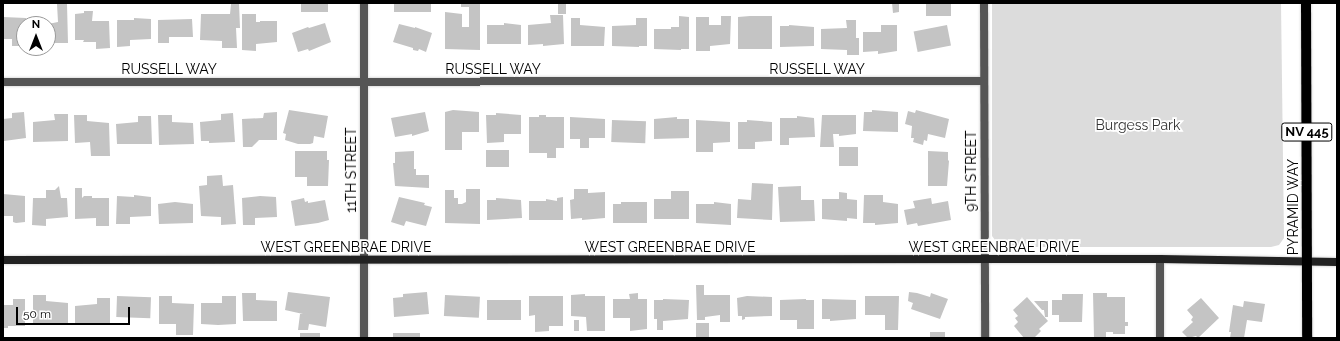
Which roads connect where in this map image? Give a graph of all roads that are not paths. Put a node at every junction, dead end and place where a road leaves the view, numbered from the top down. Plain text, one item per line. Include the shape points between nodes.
1 (364, 3) edge
2 (984, 3) edge
3 (1306, 3) edge
4 (983, 81) junction
5 (3, 82) edge
6 (364, 82) junction
7 (1160, 259) junction
8 (3, 260) edge
9 (364, 260) junction
10 (984, 260) junction
11 (1307, 262) junction
12 (1337, 262) edge
13 (364, 338) edge
14 (985, 338) edge
15 (1160, 338) edge
16 (1307, 338) edge

1 - 6 street, 11TH STREET
2 - 4 street, 9TH STREET
3 - 11 main road, PYRAMID WAY / NV 445
4 - 6 street, RUSSELL WAY
4 - 10 street, 9TH STREET
5 - 6 street, RUSSELL WAY
6 - 9 street, 11TH STREET
7 - 10 street, WEST GREENBRAE DRIVE
7 - 11 street, WEST GREENBRAE DRIVE
7 - 15 street
8 - 9 street, WEST GREENBRAE DRIVE
9 - 10 street, WEST GREENBRAE DRIVE
9 - 13 street, 11TH STREET
10 - 14 street, 9TH STREET
11 - 12 street, WEST GREENBRAE DRIVE
11 - 16 main road, PYRAMID WAY / NV 445

